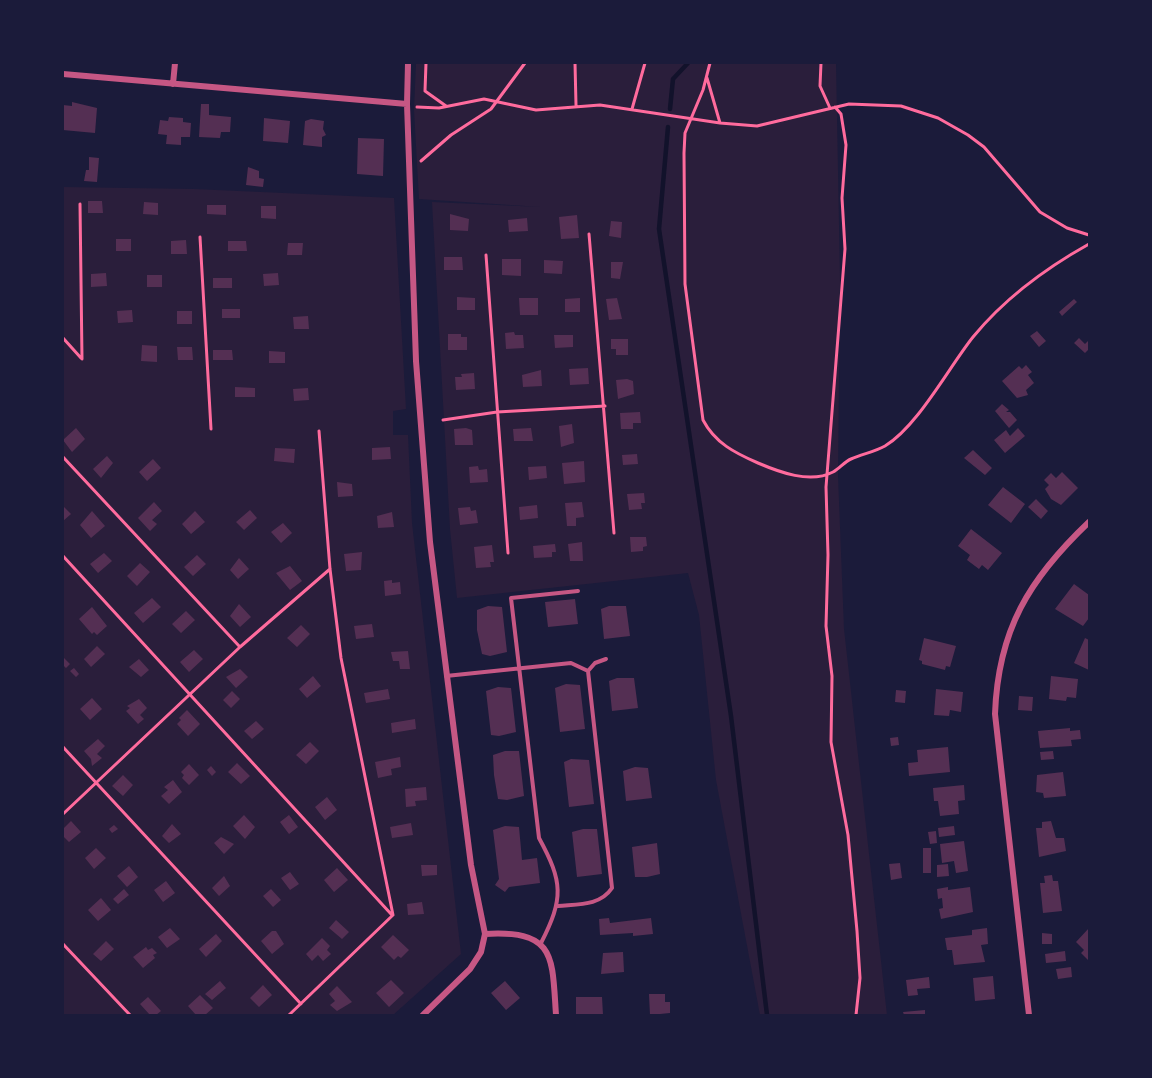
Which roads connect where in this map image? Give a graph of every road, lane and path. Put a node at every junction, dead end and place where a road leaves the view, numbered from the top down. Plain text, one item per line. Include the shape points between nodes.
1 (175, 63) edge
2 (408, 63) edge
3 (426, 63) edge
4 (525, 63) edge
5 (575, 63) edge
6 (645, 63) edge
7 (710, 63) edge
8 (821, 63) edge
9 (63, 74) edge
10 (707, 76) junction
11 (173, 84) junction
12 (498, 101) junction
13 (406, 104) junction
14 (576, 105) junction
15 (446, 106) junction
16 (833, 108) junction
17 (632, 109) junction
18 (690, 118) junction
19 (720, 123) junction
20 (410, 171) junction
21 (80, 204) dead end
22 (590, 234) dead end
23 (1089, 235) edge
24 (200, 237) dead end
25 (1089, 244) edge
26 (486, 255) dead end
27 (63, 338) edge
28 (605, 406) junction
29 (497, 412) junction
30 (443, 420) dead end
31 (211, 429) dead end
32 (319, 431) dead end
33 (63, 457) edge
34 (827, 475) junction
35 (1089, 522) edge
36 (614, 533) dead end
37 (508, 553) dead end
38 (63, 556) edge
39 (330, 569) junction
40 (578, 591) dead end
41 (240, 647) junction
42 (606, 659) dead end
43 (518, 668) junction
44 (588, 671) junction
45 (446, 676) junction
46 (190, 694) junction
47 (63, 747) edge
48 (97, 782) junction
49 (63, 814) edge
50 (558, 906) junction
51 (393, 915) junction
52 (484, 934) junction
53 (541, 943) junction
54 (63, 944) edge
55 (301, 1004) junction
56 (130, 1015) edge
57 (289, 1015) edge
58 (423, 1015) edge
59 (556, 1015) edge
60 (856, 1015) edge
61 (1029, 1015) edge

1 - 11 street
2 - 13 street
3 - 15 path via 425,91
4 - 12 path
5 - 14 path
6 - 17 path
7 - 10 path
8 - 16 path via 820,86
9 - 11 street
10 - 18 path
10 - 19 path
11 - 13 street
12 - 14 path via 536,110
12 - 15 path via 472,100
12 - 20 path via 431,150
13 - 15 path
13 - 20 street
14 - 17 path
16 - 19 path via 757,126
16 - 23 path via 870,103 901,106 946,122 984,147 1040,212 1067,228
16 - 34 path via 842,114 846,145 842,198 845,249
17 - 18 path
18 - 19 path
18 - 34 path via 684,133 685,284 703,420 722,445 746,458 796,476
20 - 45 street via 416,361
21 - 27 path via 82,359
22 - 28 path
24 - 31 path
25 - 34 path via 1051,265 1018,291 973,337 923,406 885,445 849,459
26 - 29 path
28 - 29 path
28 - 36 path
29 - 30 path
29 - 37 path
32 - 39 path
33 - 41 path
34 - 60 path via 826,626 832,676 831,742 855,897 860,978
35 - 61 street via 1033,583 1010,627 998,675 995,714
38 - 46 path
39 - 41 path
39 - 51 path via 341,658
40 - 43 lane via 511,598
41 - 46 path
42 - 44 lane
43 - 44 lane via 571,663
43 - 45 lane
43 - 50 lane via 539,838 555,866
44 - 50 lane via 612,888 605,898
45 - 52 street
46 - 48 path
46 - 51 path
47 - 48 path
48 - 49 path
48 - 55 path
50 - 53 lane
51 - 55 path
52 - 53 street via 531,938
52 - 58 street via 481,952 470,969
53 - 59 street via 552,965
54 - 56 path
55 - 57 path

